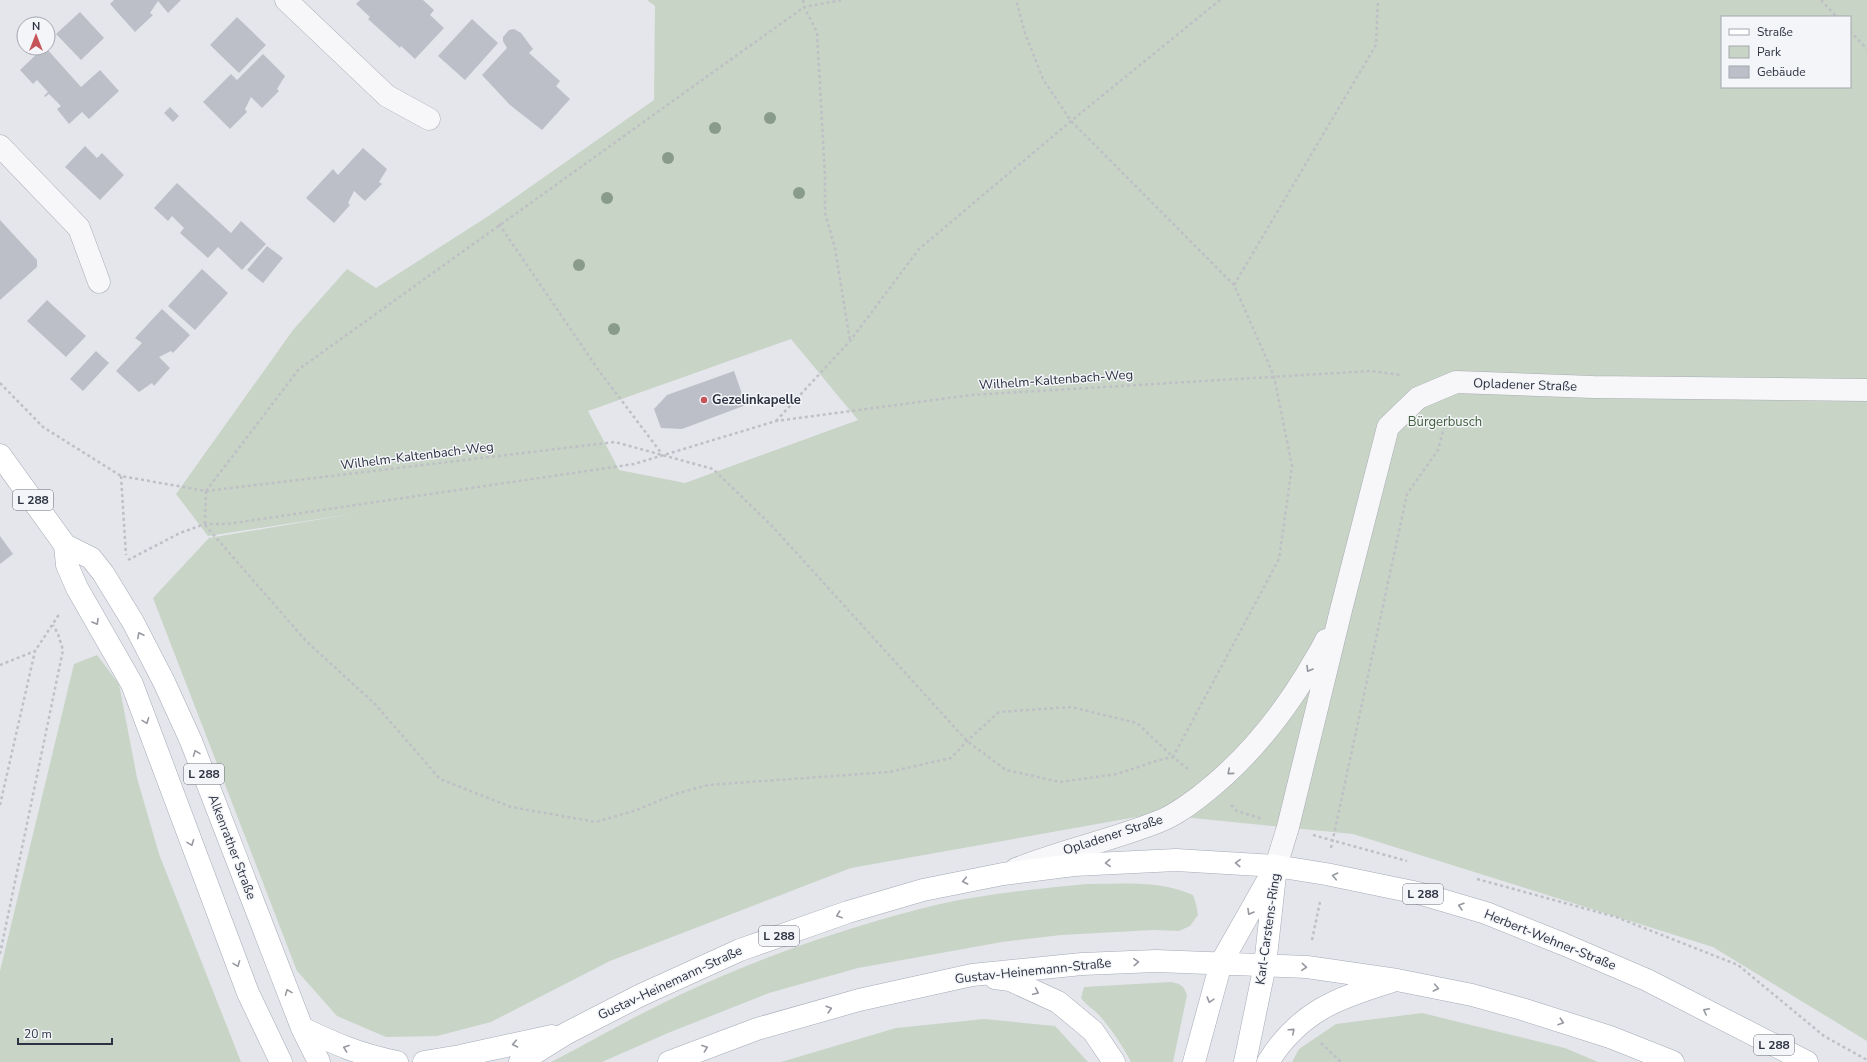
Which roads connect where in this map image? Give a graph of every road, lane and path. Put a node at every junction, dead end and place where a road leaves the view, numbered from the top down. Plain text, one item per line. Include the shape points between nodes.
1 (286, 0) edge
2 (803, 0) edge
3 (842, 0) edge
4 (1016, 0) edge
5 (1220, 0) edge
6 (1378, 0) edge
7 (1821, 0) edge
8 (804, 7) junction
9 (1836, 16) edge
10 (1851, 32) edge
11 (1867, 49) edge
12 (429, 119) dead end
13 (1071, 121) junction
14 (0, 146) edge
15 (499, 224) junction
16 (99, 282) dead end
17 (1234, 285) junction
18 (850, 341) junction
19 (1274, 376) junction
20 (1409, 376) dead end
21 (1456, 382) junction
22 (0, 383) edge
23 (1867, 390) edge
24 (776, 421) junction
25 (662, 454) junction
26 (0, 455) edge
27 (121, 476) junction
28 (206, 491) junction
29 (205, 524) junction
30 (65, 545) junction
31 (1341, 610) junction
32 (35, 651) junction
33 (0, 665) edge
34 (967, 741) junction
35 (1173, 757) junction
36 (1211, 788) junction
37 (0, 805) edge
38 (1332, 840) dead end
39 (1276, 866) junction
40 (1003, 874) junction
41 (0, 954) edge
42 (1222, 963) junction
43 (1265, 965) junction
44 (972, 975) junction
45 (1397, 980) junction
46 (302, 1028) junction
47 (567, 1033) junction
48 (271, 1052) edge
49 (281, 1062) edge
50 (319, 1062) edge
51 (397, 1062) edge
52 (424, 1062) edge
53 (520, 1062) edge
54 (669, 1062) edge
55 (1114, 1062) edge
56 (1194, 1062) edge
57 (1245, 1062) edge
58 (1268, 1062) edge
59 (1673, 1062) edge
60 (1807, 1062) edge

1 - 12 street via 387,96
2 - 8 path
3 - 8 path
4 - 13 path via 1043,79
5 - 13 path
6 - 17 path via 1376,45
7 - 9 path
8 - 15 path
8 - 18 path via 817,32 825,213 835,248
10 - 11 path
13 - 17 path
13 - 18 path via 919,249
14 - 16 street via 79,228
15 - 25 path via 597,368
15 - 28 path via 299,369
17 - 19 path
18 - 24 path
19 - 20 path, Wilhelm-Kaltenbach-Weg via 1370,371
19 - 24 path, Wilhelm-Kaltenbach-Weg via 971,395
19 - 35 path via 1292,466 1279,559
21 - 23 street, Opladener Straße via 1593,387
21 - 31 street, Opladener Straße via 1418,398 1388,427
21 - 38 path via 1438,450 1407,494
22 - 27 path via 43,427
24 - 25 path, Wilhelm-Kaltenbach-Weg
25 - 28 path, Wilhelm-Kaltenbach-Weg via 615,442
25 - 29 path, Wilhelm-Kaltenbach-Weg via 634,464 227,524
25 - 34 path via 713,469 772,526
26 - 30 main road, Alkenrather Straße / L 288
27 - 28 path, Wilhelm-Kaltenbach-Weg
27 - 29 path, Wilhelm-Kaltenbach-Weg via 126,560 180,533
28 - 29 path
29 - 34 path via 306,641 375,704 440,779 511,807 596,822 708,785 889,772 951,758
46 -> 30 main road, Alkenrather Straße / L 288 via 191,741 164,682 133,622 103,573 91,558
30 -> 48 main road, Alkenrather Straße / L 288 via 68,565 77,588 132,684
31 -> 36 street, Opladener Straße via 1324,644 1278,717 1253,748
31 - 39 street, Opladener Straße via 1288,827
32 - 33 path
32 - 37 path
32 - 41 path via 52,625 58,634 62,650
34 - 35 path via 1006,770 1060,782 1117,774
34 - 35 path via 999,712 1071,707 1137,724
35 - 36 path
36 - 40 street, Opladener Straße via 1162,821 1049,856
39 -> 40 main road, Gustav-Heinemann-Straße / L 288 via 1176,860 1074,865
39 -> 42 main road, Karl-Carstens-Ring
39 - 43 main road, Karl-Carstens-Ring
60 -> 39 main road, Herbert-Wehner-Straße / L 288 via 1646,980 1486,913 1418,893
40 -> 47 main road, Gustav-Heinemann-Straße / L 288 via 923,890 848,912 740,950 641,995
42 - 43 main road, Gustav-Heinemann-Straße
44 -> 42 main road, Gustav-Heinemann-Straße via 1090,964 1156,961
42 -> 56 main road, Karl-Carstens-Ring
43 -> 45 main road via 1307,967
43 - 57 main road, Karl-Carstens-Ring
54 -> 44 main road, Gustav-Heinemann-Straße via 757,1030 859,1000
44 -> 55 main road via 1010,980 1058,1002 1093,1030
58 -> 45 main road via 1286,1036 1308,1017 1335,1001
45 -> 59 main road via 1472,995 1522,1009 1610,1037
46 - 50 main road, Alkenrather Straße / L 288
51 -> 46 main road via 367,1056 336,1045
47 -> 52 main road, L 288
47 - 53 main road, Gustav-Heinemann-Straße / L 288
48 - 49 main road, Alkenrather Straße / L 288

